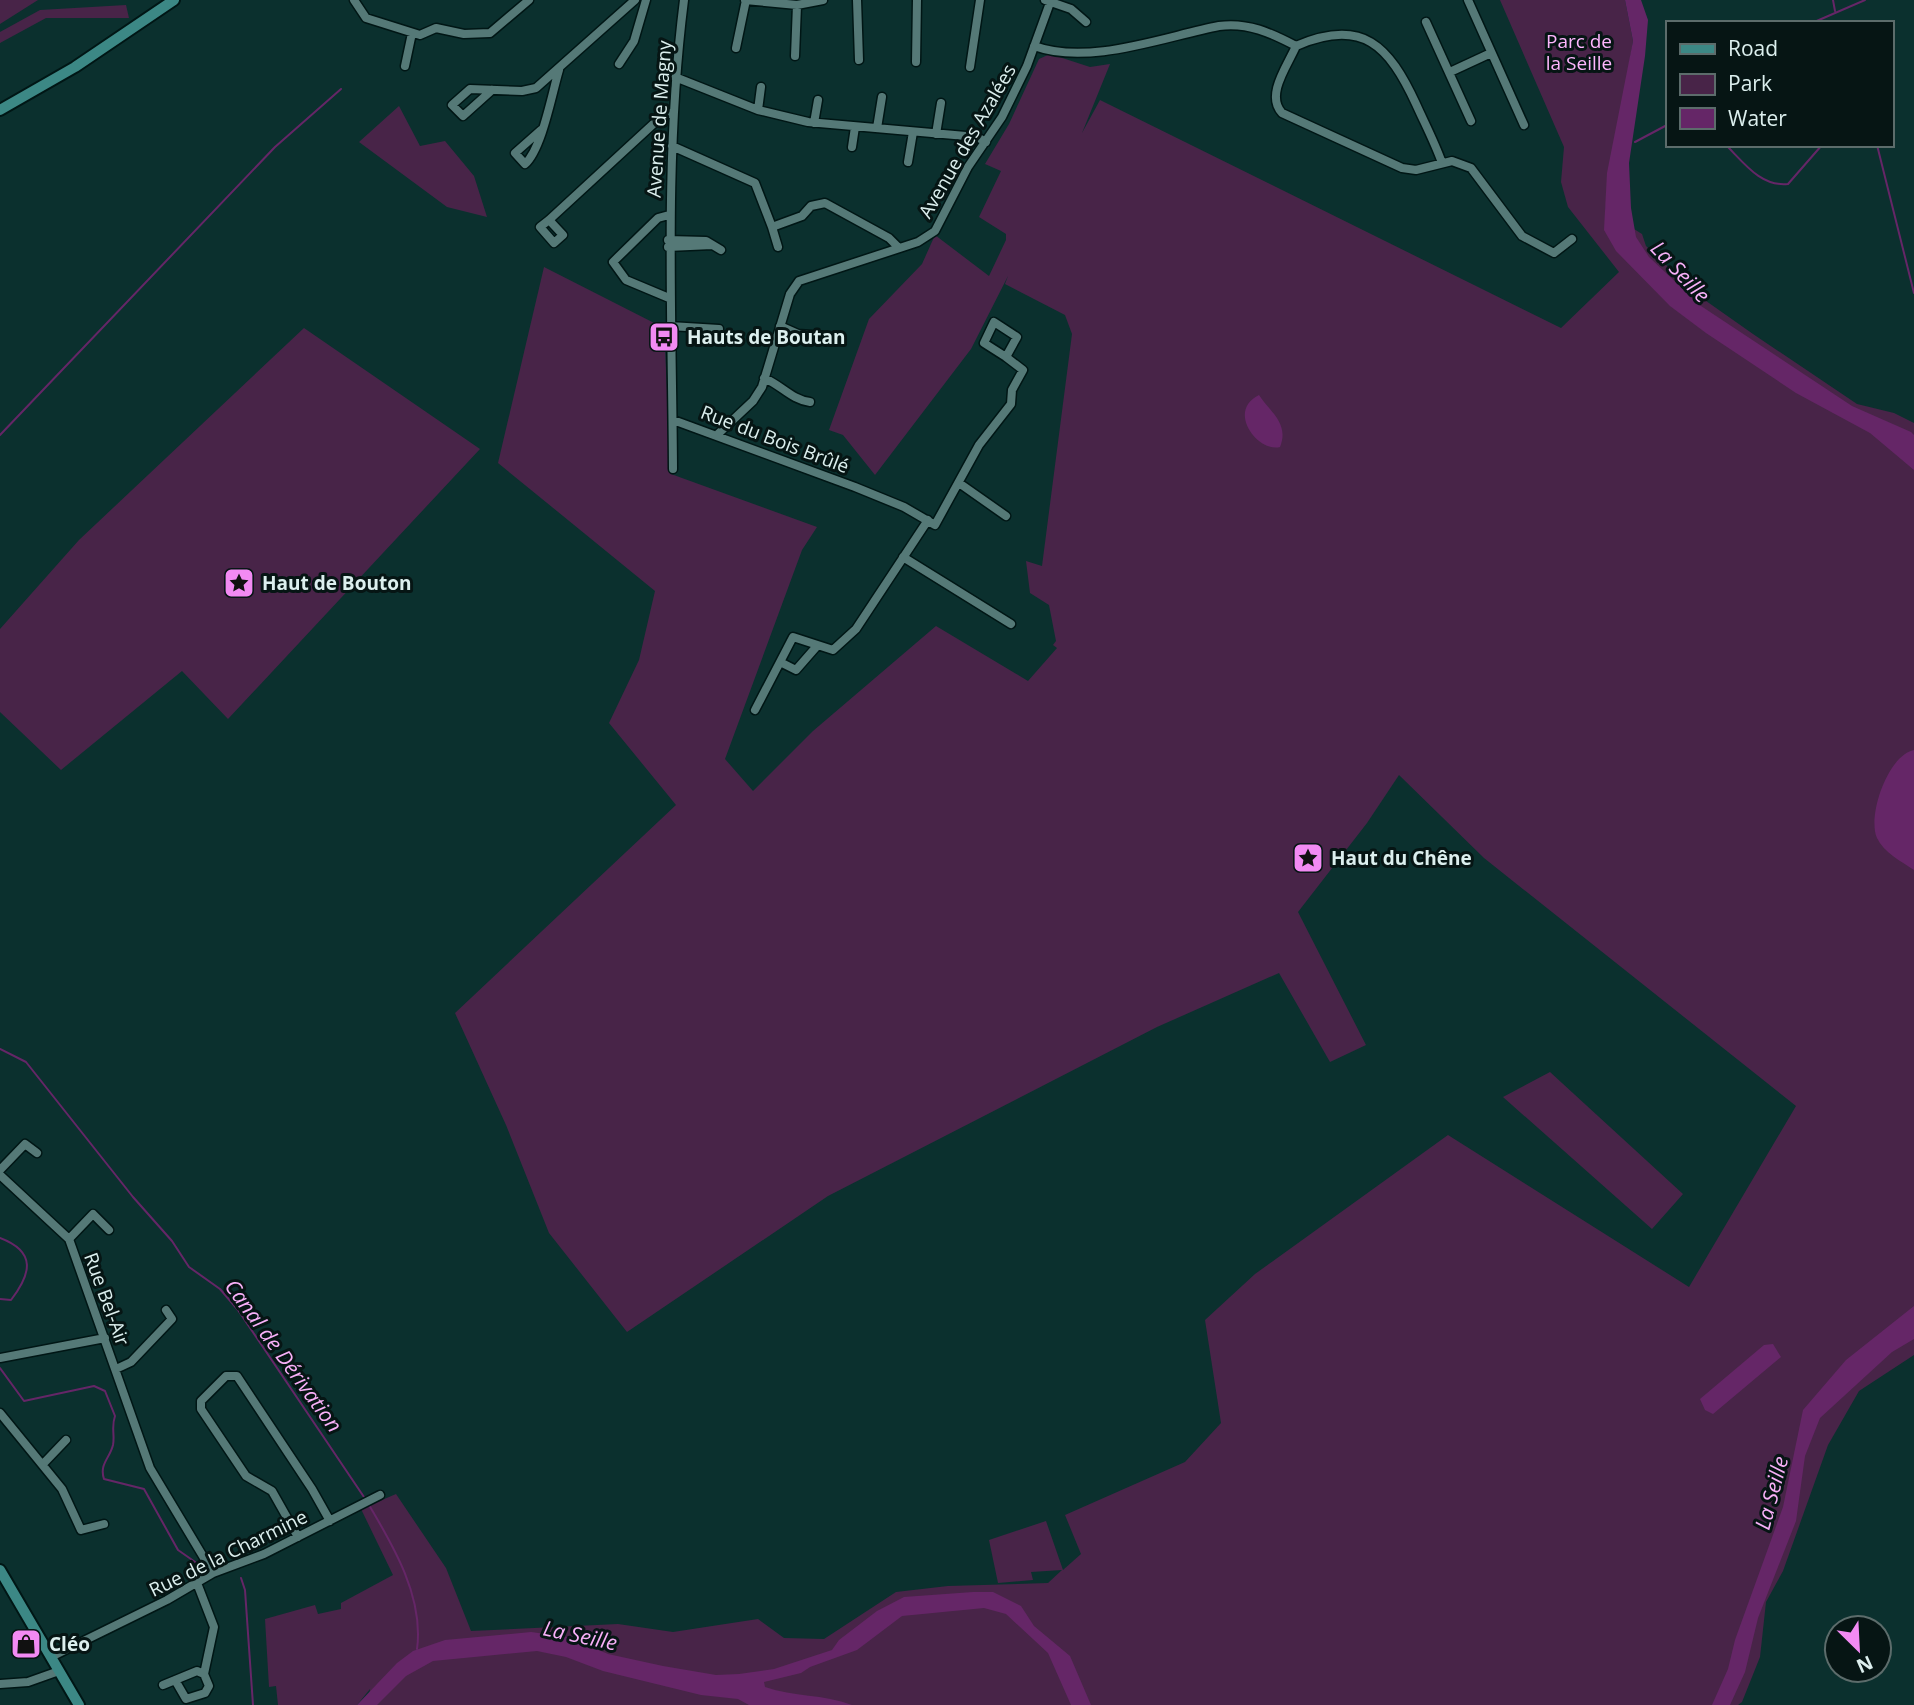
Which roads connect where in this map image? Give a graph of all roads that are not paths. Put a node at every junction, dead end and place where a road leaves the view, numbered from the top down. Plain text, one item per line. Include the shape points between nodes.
1 (174, 0) edge
2 (354, 0) edge
3 (529, 0) edge
4 (635, 0) edge
5 (646, 0) edge
6 (684, 0) edge
7 (745, 0) edge
8 (823, 0) edge
9 (857, 0) edge
10 (917, 0) edge
11 (980, 0) edge
12 (1468, 0) edge
13 (764, 1) edge
14 (1049, 1) edge
15 (797, 5) junction
16 (1086, 22) dead end
17 (1426, 22) dead end
18 (412, 33) junction
19 (1034, 46) junction
20 (1296, 46) junction
21 (736, 48) dead end
22 (1491, 53) junction
23 (795, 56) dead end
24 (859, 60) dead end
25 (916, 62) dead end
26 (619, 64) dead end
27 (405, 66) dead end
28 (560, 67) junction
29 (970, 67) dead end
30 (1450, 72) junction
31 (676, 77) junction
32 (761, 87) dead end
33 (492, 90) junction
34 (882, 97) dead end
35 (818, 100) dead end
36 (941, 103) dead end
37 (0, 110) edge
38 (758, 110) junction
39 (673, 113) junction
40 (1471, 121) dead end
41 (814, 123) junction
42 (1524, 125) dead end
43 (855, 127) junction
44 (877, 128) junction
45 (541, 130) dead end
46 (913, 132) junction
47 (936, 134) junction
48 (986, 142) junction
49 (672, 146) junction
50 (852, 147) dead end
51 (908, 162) dead end
52 (1442, 163) junction
53 (669, 215) junction
54 (549, 220) dead end
55 (772, 227) junction
56 (1572, 239) dead end
57 (668, 244) junction
58 (778, 247) dead end
59 (899, 248) junction
60 (721, 250) dead end
61 (669, 298) junction
62 (780, 326) junction
63 (671, 329) junction
64 (719, 329) dead end
65 (826, 336) dead end
66 (1006, 357) dead end
67 (764, 378) junction
68 (810, 402) dead end
69 (673, 420) junction
70 (718, 434) junction
71 (673, 469) dead end
72 (959, 483) junction
73 (1006, 516) dead end
74 (928, 520) junction
75 (903, 557) junction
76 (1011, 624) dead end
77 (817, 646) junction
78 (780, 662) junction
79 (755, 709) dead end
80 (37, 1153) dead end
81 (0, 1172) edge
82 (109, 1230) dead end
83 (69, 1239) junction
84 (166, 1310) dead end
85 (104, 1338) junction
86 (2, 1357) edge
87 (116, 1370) junction
88 (0, 1413) edge
89 (66, 1440) dead end
90 (43, 1464) junction
91 (378, 1496) dead end
92 (330, 1521) junction
93 (104, 1524) dead end
94 (299, 1537) junction
95 (0, 1570) edge
96 (213, 1573) junction
97 (197, 1583) junction
98 (51, 1657) junction
99 (59, 1671) junction
100 (204, 1674) junction
101 (175, 1680) junction
102 (0, 1684) edge
103 (163, 1685) dead end
104 (79, 1705) edge

1 - 37 main road via 75,68
2 - 18 street via 366,18
3 - 18 street via 490,33 436,28 423,35
4 - 28 street
5 - 26 street via 634,41
6 - 31 street, Avenue de Magny
7 - 13 street
7 - 21 street
8 - 15 street
9 - 24 street
10 - 25 street
11 - 29 street
12 - 22 street
13 - 15 street
14 - 16 street, Avenue des Azalées via 1071,9
14 - 19 street, Avenue des Azalées
15 - 23 street
17 - 30 street
18 - 27 street
19 - 20 street via 1094,54 1229,24 1258,28
19 - 48 street, Avenue des Azalées via 1016,91
20 - 52 street via 1326,36 1346,36 1387,53 1399,68
20 - 52 street via 1275,95 1282,113 1402,168 1416,170
22 - 30 street
22 - 42 street
28 - 33 street via 530,91
28 - 45 street
30 - 40 street
31 - 38 street
31 - 39 street, Avenue de Magny
32 - 38 street
33 - 33 street via 470,89 452,105 463,116
34 - 44 street
35 - 41 street
36 - 47 street
38 - 41 street
39 - 49 street, Avenue de Magny
39 - 54 street via 662,116
41 - 43 street
43 - 44 street
43 - 50 street
44 - 46 street
46 - 47 street
46 - 51 street
47 - 48 street via 977,137
48 - 59 street, Avenue des Azalées via 932,234
49 - 53 street, Avenue de Magny
49 - 55 street via 755,183
52 - 56 street via 1458,163 1478,173 1527,240 1554,253
53 - 57 street, Avenue de Magny
53 - 61 street via 658,218 613,262 626,280
55 - 58 street
55 - 59 street via 825,203
57 - 60 street via 712,245
57 - 61 street, Avenue de Magny
59 - 62 street, Avenue des Azalées via 803,278 792,290
61 - 63 street, Avenue de Magny
62 - 65 street via 798,334
62 - 67 street, Avenue des Azalées
63 - 64 street
63 - 69 street, Avenue de Magny
66 - 72 street via 1023,370 1012,390 1011,404 979,444
67 - 68 street
67 - 70 street, Avenue des Azalées via 752,401
69 - 70 street, Rue du Bois Brûlé
69 - 71 street, Avenue de Magny
70 - 74 street, Rue du Bois Brûlé
72 - 73 street
72 - 74 street via 935,525
74 - 75 street
75 - 76 street
75 - 77 street via 856,629 833,650
77 - 78 street via 796,670
77 - 78 street via 793,637
78 - 79 street
80 - 81 street, Rue Bel-Air via 25,1144
81 - 83 street, Rue Bel-Air
82 - 83 street, Rue Bel-Air via 93,1214
83 - 85 street, Rue Bel-Air
84 - 87 street, Rue Bel-Air via 172,1319 131,1362
85 - 86 street
85 - 87 street, Rue Bel-Air
87 - 96 street, Rue Bel-Air via 150,1468
88 - 90 street
89 - 90 street
90 - 93 street via 69,1502 81,1530
91 - 92 street, Rue de la Charmine
92 - 94 street, Rue de la Charmine
92 - 94 street via 237,1376 226,1376 201,1401 201,1409 246,1476 272,1491
94 - 96 street, Rue de la Charmine
95 - 98 main road
96 - 97 street, Rue de la Charmine
97 - 98 street, Rue de la Charmine
97 - 100 street via 214,1627
98 - 99 main road
99 - 102 street via 28,1682
99 - 104 main road
100 - 101 street via 197,1671
100 - 101 street via 208,1690 191,1699 183,1697
101 - 103 street

